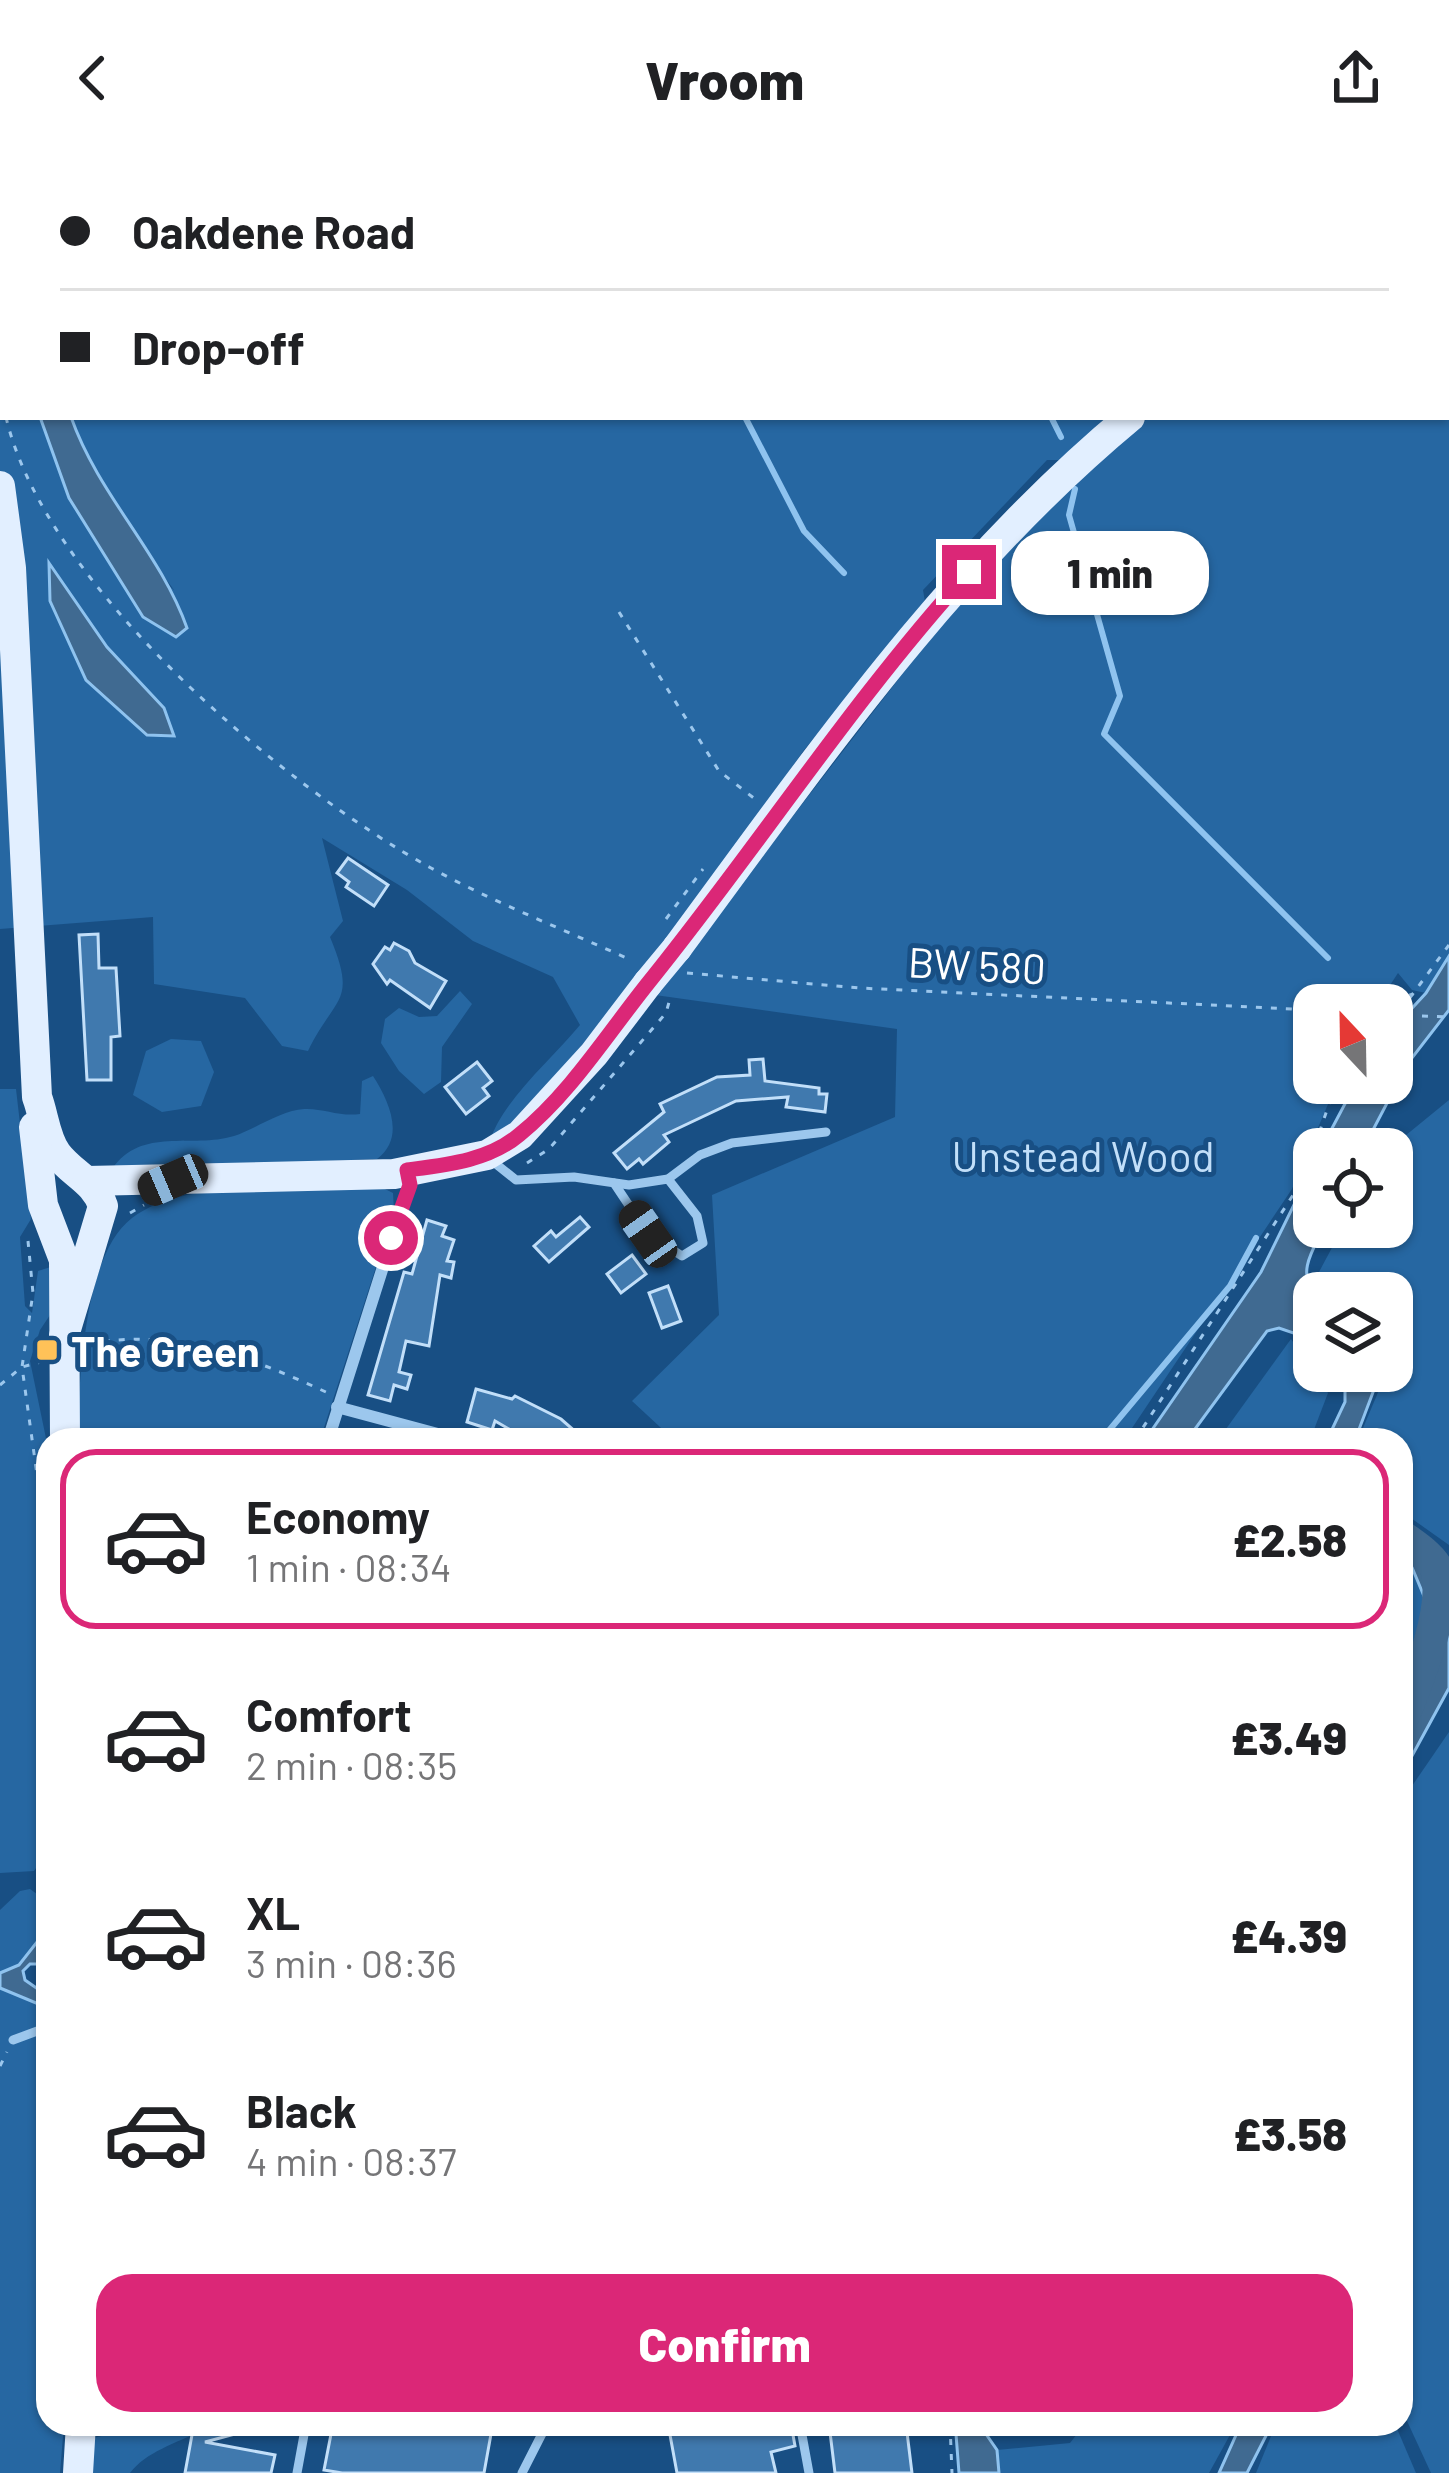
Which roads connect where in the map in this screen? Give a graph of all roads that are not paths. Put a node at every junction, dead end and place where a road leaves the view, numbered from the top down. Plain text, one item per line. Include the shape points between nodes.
1 (1127, 420) edge
2 (0, 486) edge
3 (37, 1096) junction
4 (826, 1132) dead end
5 (487, 1155) junction
6 (407, 1170) junction
7 (668, 1178) junction
8 (82, 1179) junction
9 (173, 1180) junction
10 (614, 1183) junction
11 (39, 1219) junction
12 (102, 1221) junction
13 (64, 1346) junction
14 (339, 1404) junction
15 (65, 1428) edge
16 (332, 1428) edge
17 (420, 1428) edge
18 (36, 2031) edge
19 (14, 2040) dead end
20 (80, 2436) edge
21 (304, 2436) edge
22 (541, 2436) edge
23 (802, 2436) edge
24 (78, 2473) edge
25 (297, 2473) edge
26 (523, 2473) edge
27 (809, 2473) edge

1 - 5 main road via 937,607 594,1054 520,1135
2 - 3 main road via 11,568
3 - 8 main road via 52,1149
3 - 11 main road
4 - 7 lane via 732,1143
5 - 6 main road
5 - 10 lane via 516,1180
6 - 9 main road
6 - 14 street via 410,1185
7 - 10 lane
7 - 10 lane via 698,1216 703,1243 682,1256 648,1234
8 - 9 main road
8 - 11 main road via 53,1187
8 - 12 main road via 100,1196
9 - 12 main road
11 - 12 main road via 73,1237
11 - 13 main road via 64,1259
12 - 13 main road
13 - 15 main road
14 - 16 street
14 - 17 street
18 - 19 lane
20 - 24 main road
21 - 25 lane
22 - 26 lane
23 - 27 lane

